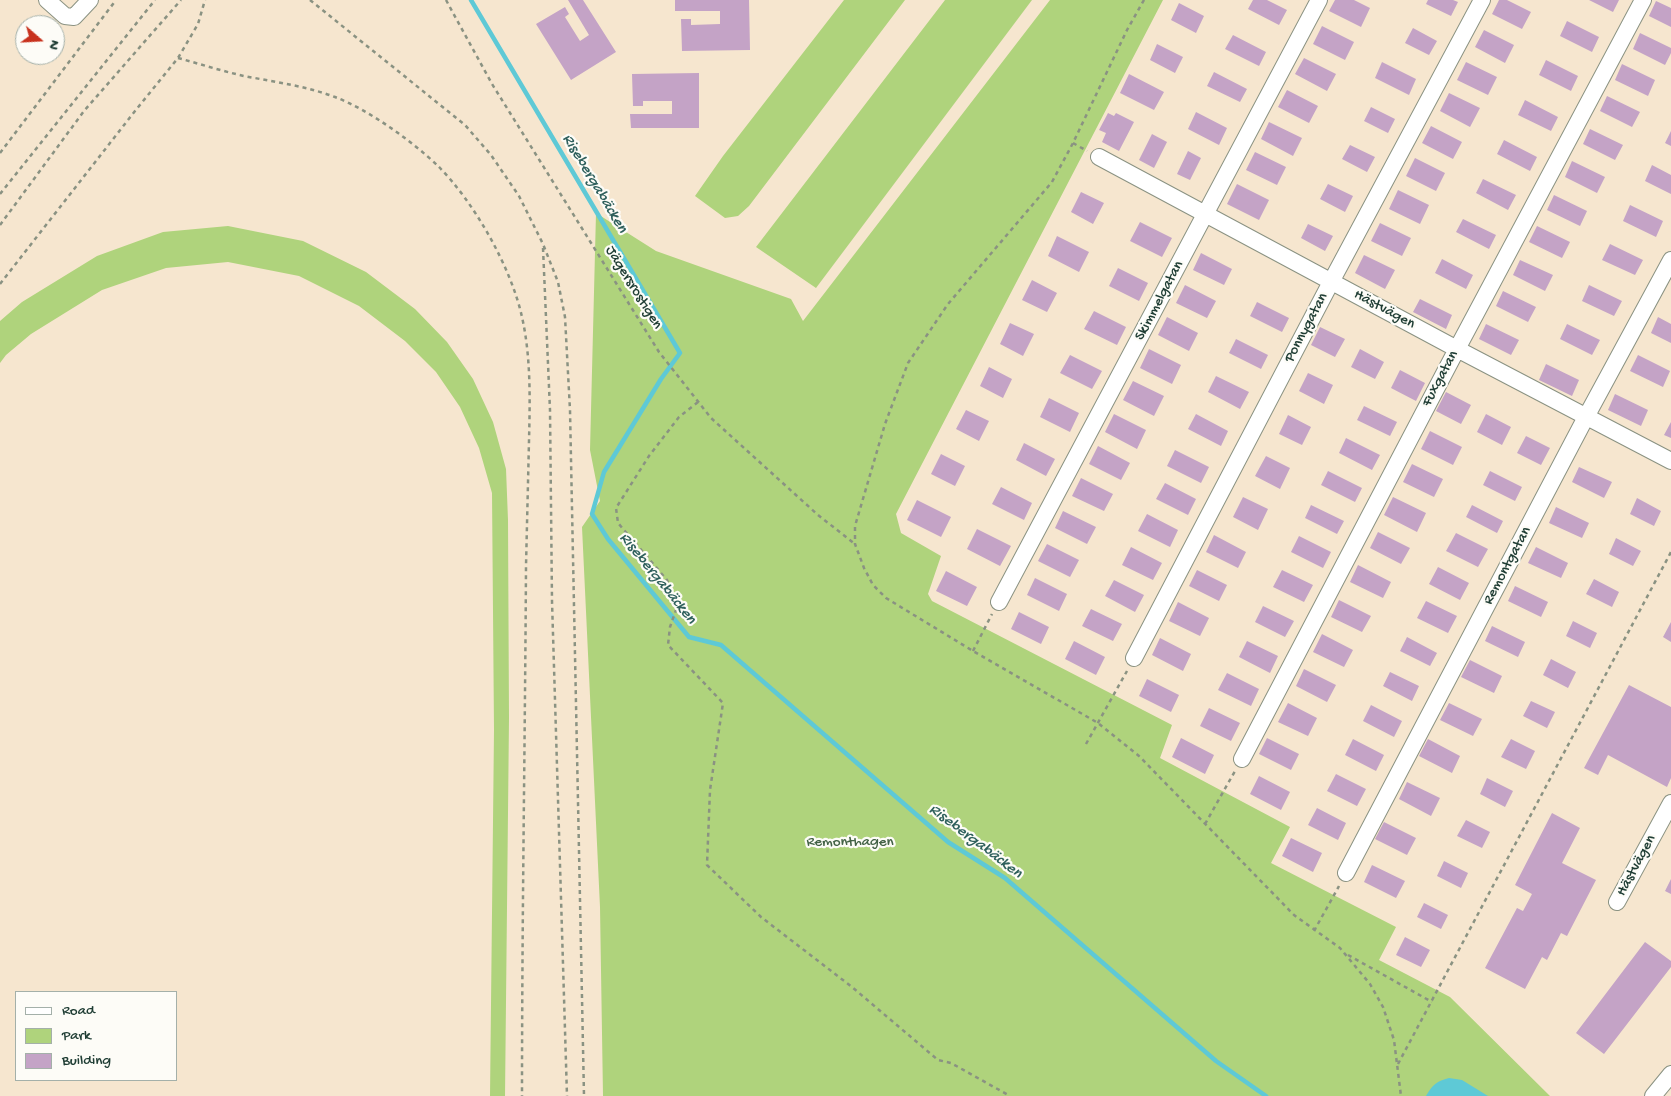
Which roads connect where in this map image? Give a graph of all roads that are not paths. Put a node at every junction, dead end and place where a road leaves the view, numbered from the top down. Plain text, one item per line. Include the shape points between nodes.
1 (47, 0) edge
2 (90, 0) edge
3 (1319, 0) edge
4 (1482, 0) edge
5 (1643, 0) edge
6 (1099, 157) dead end
7 (1206, 214) junction
8 (1671, 260) edge
9 (1331, 282) junction
10 (1457, 349) junction
11 (1586, 417) junction
12 (1671, 461) edge
13 (999, 602) road end
14 (1134, 658) road end
15 (1242, 759) road end
16 (1671, 803) edge
17 (1346, 873) road end
18 (1617, 902) dead end
19 (1671, 1074) edge
20 (1653, 1096) edge

1 - 2 street via 65,16 74,17
3 - 7 street, Skimmelgatan
4 - 9 street, Ponnygatan
5 - 10 street, Fuxgatan
6 - 7 street, Hästvägen
7 - 9 street, Hästvägen
7 - 13 street, Skimmelgatan
8 - 11 street, Remontgatan
9 - 10 street, Hästvägen
9 - 14 street, Ponnygatan
10 - 11 street, Hästvägen
10 - 15 street, Fuxgatan
11 - 12 street, Hästvägen
11 - 17 street, Remontgatan
16 - 18 street, Hästvägen
19 - 20 street

